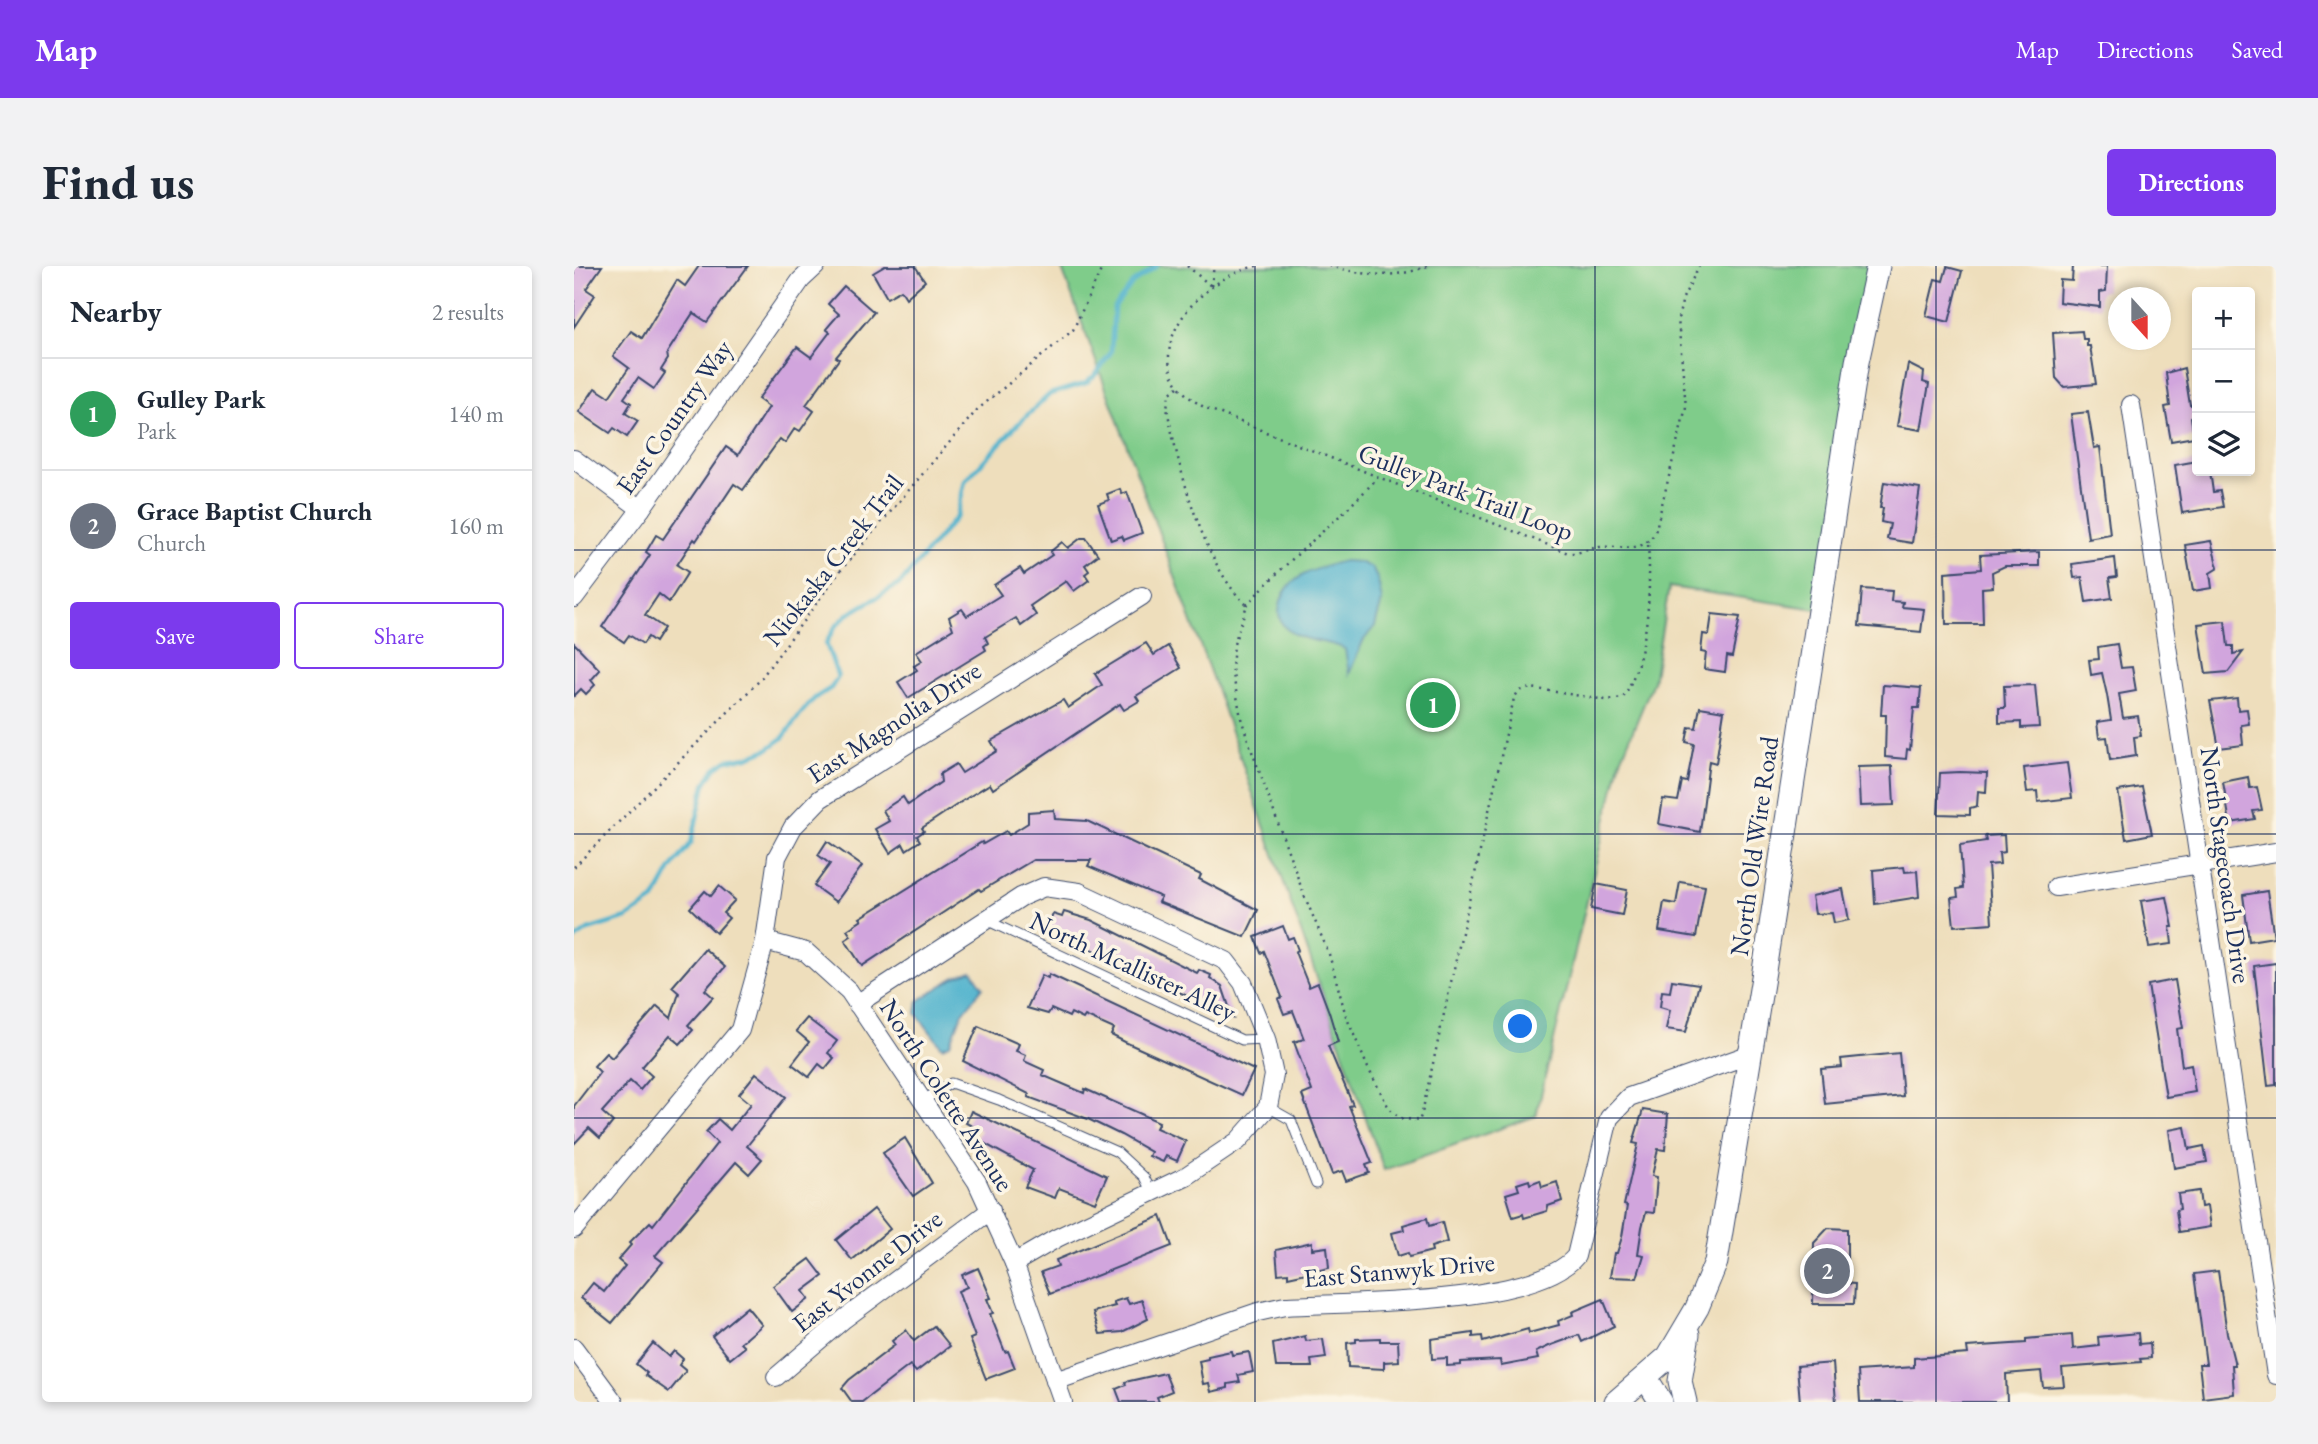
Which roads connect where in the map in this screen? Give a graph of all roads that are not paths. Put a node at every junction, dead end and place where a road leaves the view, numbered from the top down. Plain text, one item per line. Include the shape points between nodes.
1 (816, 266) edge
2 (1878, 266) edge
3 (2131, 405) dead end
4 (574, 459) edge
5 (642, 509) junction
6 (1142, 596) dead end
7 (574, 598) edge
8 (2276, 852) edge
9 (2199, 864) junction
10 (2056, 887) dead end
11 (986, 920) junction
12 (765, 942) junction
13 (857, 1004) junction
14 (1266, 1040) junction
15 (1751, 1054) junction
16 (922, 1101) junction
17 (1268, 1107) junction
18 (1316, 1184) dead end
19 (1152, 1193) junction
20 (991, 1210) junction
21 (574, 1229) edge
22 (1014, 1263) junction
23 (1692, 1318) junction
24 (574, 1348) edge
25 (2276, 1375) edge
26 (776, 1377) dead end
27 (1646, 1378) junction
28 (1055, 1381) junction
29 (614, 1402) edge
30 (1063, 1402) edge
31 (1616, 1402) edge
32 (1661, 1402) edge
33 (1685, 1402) edge

1 - 5 street, East Country Way via 801,280
2 - 15 street, North Old Wire Road via 1848,418
3 - 9 street, North Stagecoach Drive
4 - 5 street
5 - 7 street, East Country Way
6 - 12 street, East Magnolia Drive via 813,806 793,827 777,857
8 - 9 street
9 - 10 street
9 - 25 street, North Stagecoach Drive
11 - 13 street
11 - 14 lane, North Mcallister Alley via 1242,1040
11 - 14 street via 1044,887 1079,892 1226,961 1242,983
12 - 13 street, North Colette Avenue via 806,952
12 - 21 street, East Magnolia Drive via 740,1031
13 - 16 street, North Colette Avenue
14 - 17 street via 1274,1075
15 - 23 street, North Old Wire Road via 1716,1262
15 - 28 street, East Stanwyk Drive via 1629,1097 1617,1106 1609,1118 1576,1256 1554,1274 1479,1294 1285,1306
16 - 19 lane via 951,1083 999,1100 1117,1152 1144,1177
16 - 20 street, North Colette Avenue
17 - 18 lane via 1291,1120
17 - 19 street via 1238,1141
19 - 22 street
20 - 22 street, North Colette Avenue
20 - 26 street, East Yvonne Drive via 844,1319
22 - 28 street, North Colette Avenue
23 - 27 street, North Old Wire Road via 1668,1357
23 - 33 street via 1681,1366
24 - 29 street
27 - 31 street, North Old Wire Road
27 - 32 street
28 - 30 street, North Colette Avenue

